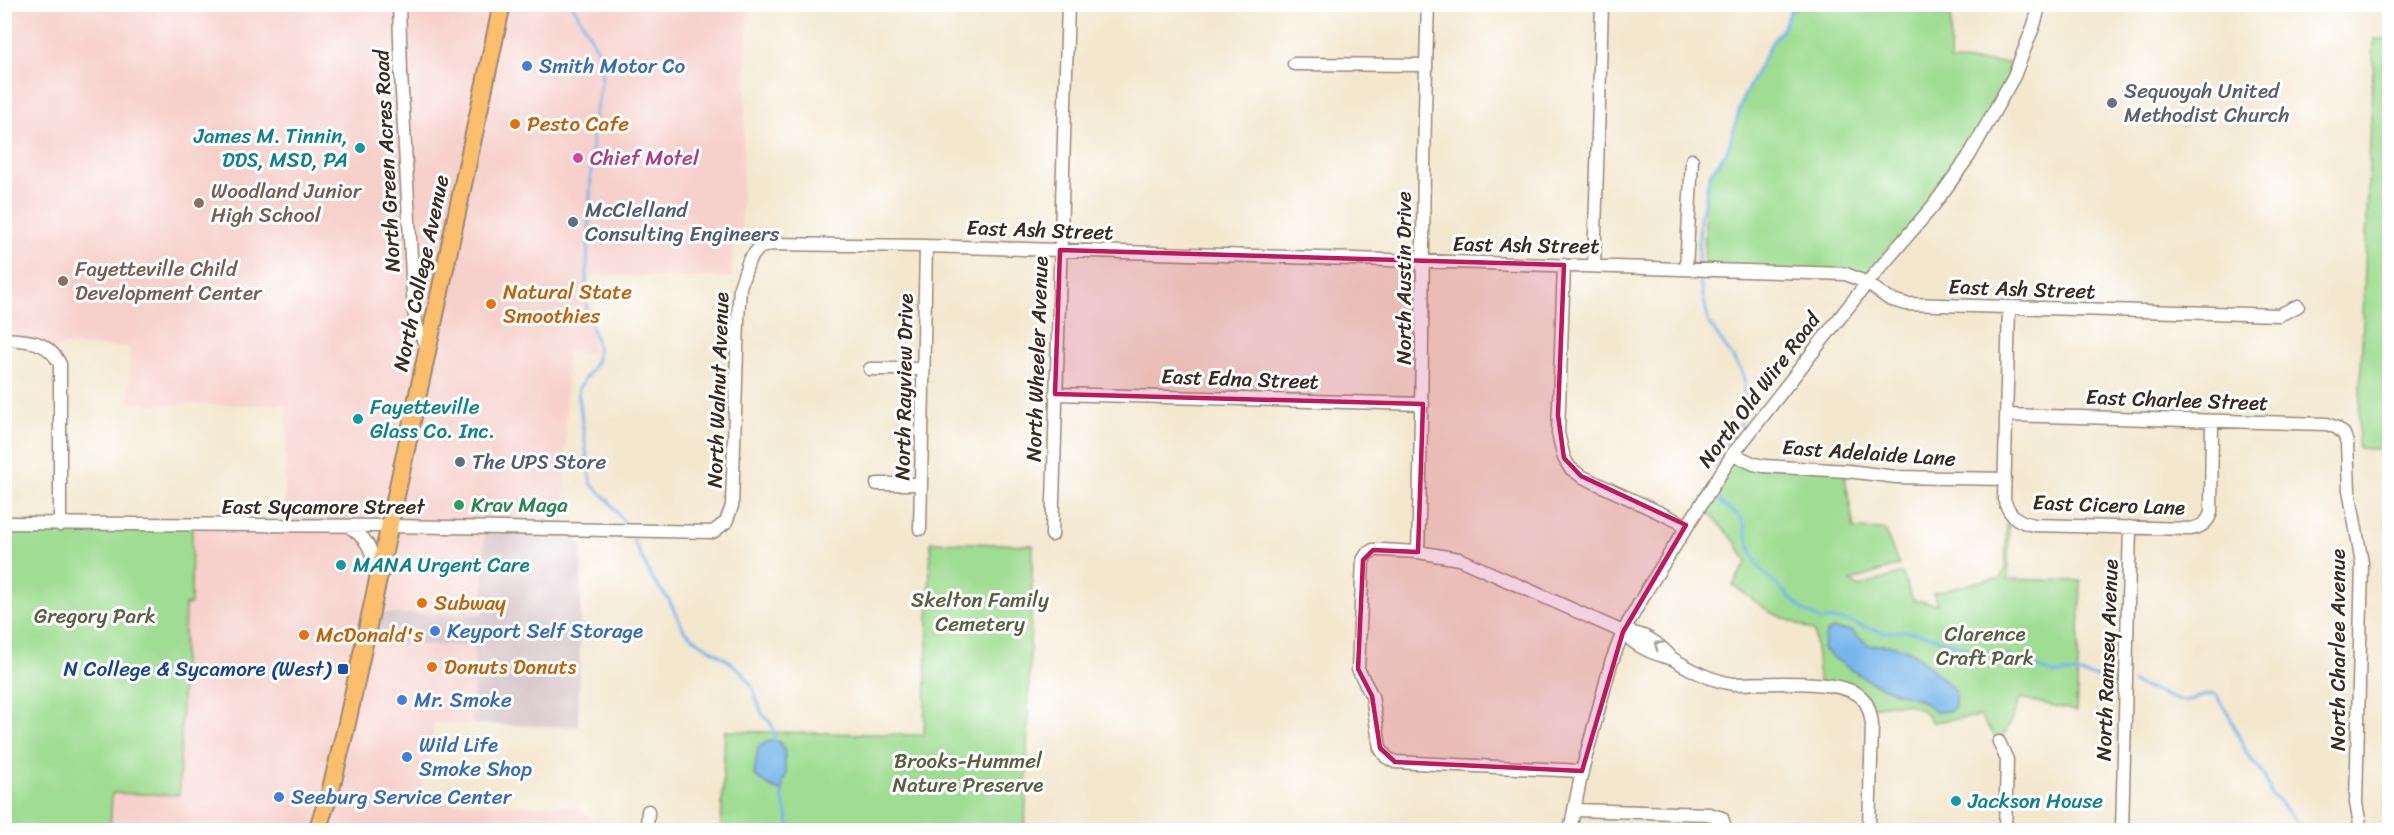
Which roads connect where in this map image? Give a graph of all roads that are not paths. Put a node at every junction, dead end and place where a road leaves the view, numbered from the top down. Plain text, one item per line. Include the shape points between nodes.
1 (399, 4) edge
2 (502, 4) edge
3 (1068, 4) edge
4 (1428, 4) edge
5 (1602, 4) edge
6 (2040, 4) edge
7 (1294, 64) dead end
8 (1426, 65) junction
9 (1692, 160) dead end
10 (926, 246) junction
11 (1060, 250) junction
12 (749, 260) joint
13 (1424, 262) junction
14 (1564, 265) junction
15 (1594, 266) junction
16 (1686, 269) junction
17 (1867, 283) junction
18 (2298, 306) dead end
19 (2008, 308) junction
20 (4, 339) edge
21 (428, 349) junction
22 (870, 369) dead end
23 (923, 369) junction
24 (1055, 394) junction
25 (1423, 404) junction
26 (2006, 415) junction
27 (2212, 421) junction
28 (2344, 434) joint
29 (1733, 454) junction
30 (2005, 479) junction
31 (877, 484) dead end
32 (921, 484) junction
33 (726, 522) joint
34 (4, 524) edge
35 (60, 525) junction
36 (1686, 525) junction
37 (347, 526) junction
38 (390, 526) junction
39 (2130, 527) junction
40 (920, 529) dead end
41 (1052, 534) dead end
42 (1418, 552) junction
43 (378, 578) junction
44 (1623, 632) junction
45 (1999, 742) dead end
46 (1582, 771) junction
47 (1574, 810) junction
48 (648, 811) dead end
49 (317, 831) edge
50 (647, 831) edge
51 (1570, 831) edge
52 (1726, 831) edge
53 (1869, 831) edge
54 (2005, 831) edge
55 (2122, 831) edge
56 (2361, 831) edge

1 - 21 street, North Green Acres Road via 414,312
2 - 21 main road, North College Avenue
3 - 11 street, North Wheeler Avenue
4 - 8 street, North Austin Drive
5 - 15 street
6 - 17 street, North Old Wire Road via 2014,76 1982,136 1933,206
7 - 8 street
8 - 13 street, North Austin Drive
9 - 16 street
10 - 11 street, East Ash Street
10 - 12 street, East Ash Street via 771,244 759,248
10 - 23 street, North Rayview Drive
11 - 13 street, East Ash Street
11 - 24 street, North Wheeler Avenue
12 - 33 street, North Walnut Avenue via 740,286 732,506
13 - 14 street, East Ash Street
13 - 25 street, North Austin Drive
14 - 15 street, East Ash Street
14 - 36 street via 1560,447 1570,468 1581,476
15 - 16 street, East Ash Street
16 - 17 street, East Ash Street via 1846,274
17 - 19 street, East Ash Street via 1889,299 1906,304
17 - 29 street, North Old Wire Road
18 - 19 street, East Ash Street via 2279,315
19 - 26 street
20 - 35 street via 41,343 54,352 60,364
21 - 38 main road, North College Avenue
22 - 23 street
23 - 32 street, North Rayview Drive
24 - 25 street, East Edna Street
24 - 41 street, North Wheeler Avenue
25 - 42 street, North Austin Drive
26 - 27 street, East Charlee Street
26 - 30 street
27 - 28 street, East Charlee Street via 2327,424
27 - 39 street, East Cicero Lane via 2211,512 2205,523 2190,529
28 - 56 street, North Charlee Avenue via 2362,563 2356,804
29 - 30 street, East Adelaide Lane via 1764,466 1896,477
29 - 36 street, North Old Wire Road
30 - 39 street, East Cicero Lane via 2004,499 2018,520 2034,525
31 - 32 street
32 - 40 street, North Rayview Drive
33 - 38 street, East Sycamore Street via 713,532
34 - 35 street, East Sycamore Street
35 - 37 street, East Sycamore Street
36 - 44 street, North Old Wire Road
37 - 38 street, East Sycamore Street
37 - 43 street via 368,544
38 - 43 main road, North College Avenue
39 - 55 street, North Ramsey Avenue
42 - 44 street via 1459,559
42 - 46 street via 1373,550 1366,554 1361,568 1358,669 1372,696 1378,739 1386,757 1395,762
43 - 49 main road, North College Avenue via 339,755
44 - 46 street, North Old Wire Road
44 - 53 street via 1632,642 1721,682 1833,685 1850,689 1862,698 1872,725
45 - 54 street via 2007,760
46 - 47 street, North Old Wire Road
47 - 51 street, North Old Wire Road
47 - 52 street via 1709,814 1722,818
48 - 50 street

